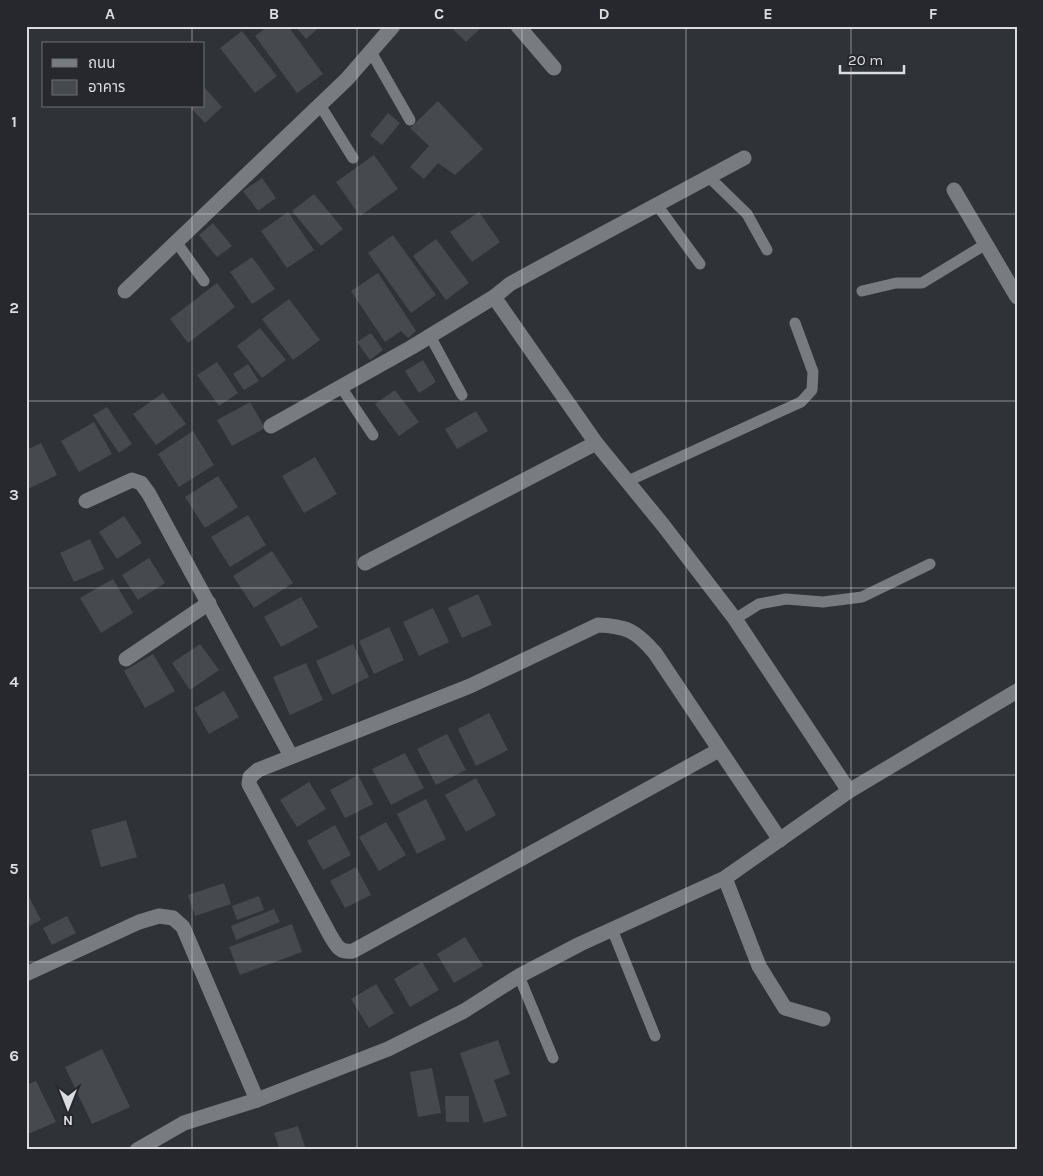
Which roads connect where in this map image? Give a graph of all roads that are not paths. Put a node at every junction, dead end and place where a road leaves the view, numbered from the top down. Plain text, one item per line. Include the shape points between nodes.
1 (393, 26) edge
2 (518, 26) edge
3 (371, 52) junction
4 (554, 68) dead end
5 (320, 105) junction
6 (410, 120) dead end
7 (353, 158) dead end
8 (744, 158) dead end
9 (709, 177) junction
10 (954, 190) dead end
11 (657, 205) junction
12 (177, 243) junction
13 (986, 244) junction
14 (767, 250) dead end
15 (700, 264) dead end
16 (204, 280) dead end
17 (125, 290) dead end
18 (862, 291) dead end
19 (494, 297) junction
20 (1017, 297) edge
21 (795, 322) dead end
22 (430, 336) junction
23 (341, 387) junction
24 (462, 395) dead end
25 (271, 426) dead end
26 (373, 435) dead end
27 (596, 442) junction
28 (628, 481) junction
29 (86, 501) dead end
30 (365, 563) dead end
31 (930, 564) dead end
32 (209, 603) junction
33 (735, 619) junction
34 (126, 658) dead end
35 (1017, 691) edge
36 (720, 750) junction
37 (291, 756) junction
38 (849, 791) junction
39 (780, 840) junction
40 (725, 878) junction
41 (612, 929) junction
42 (26, 974) edge
43 (519, 976) junction
44 (823, 1019) dead end
45 (656, 1036) dead end
46 (552, 1058) dead end
47 (257, 1100) junction
48 (137, 1150) edge

1 - 3 street
2 - 4 street
3 - 5 street
3 - 6 lane
5 - 7 lane
5 - 12 street
8 - 9 street
9 - 11 street
9 - 14 lane via 747,214
10 - 13 street
11 - 15 lane
11 - 19 street via 518,280
12 - 16 lane
12 - 17 street
13 - 18 lane via 922,283 896,283
13 - 20 street
19 - 22 street
19 - 27 street
21 - 28 lane via 813,372 812,390 801,402
22 - 23 street
22 - 24 lane
23 - 25 street
23 - 26 lane
27 - 28 street
27 - 30 street
28 - 33 street
29 - 32 street via 132,480 141,483
31 - 33 lane via 862,597 824,602 786,599 760,604
32 - 34 street
32 - 37 street
33 - 38 street
35 - 38 street
36 - 37 street via 642,637 616,626 598,626 470,686
36 - 37 street via 346,952 338,948 330,936 249,784 253,774
36 - 39 street
38 - 39 street
39 - 40 street
40 - 41 street
40 - 44 street via 759,966 784,1008
41 - 43 street
41 - 45 lane
42 - 47 street via 139,922 159,916 174,918 183,927
43 - 46 lane
43 - 47 street via 464,1010 388,1049
47 - 48 street via 184,1123

